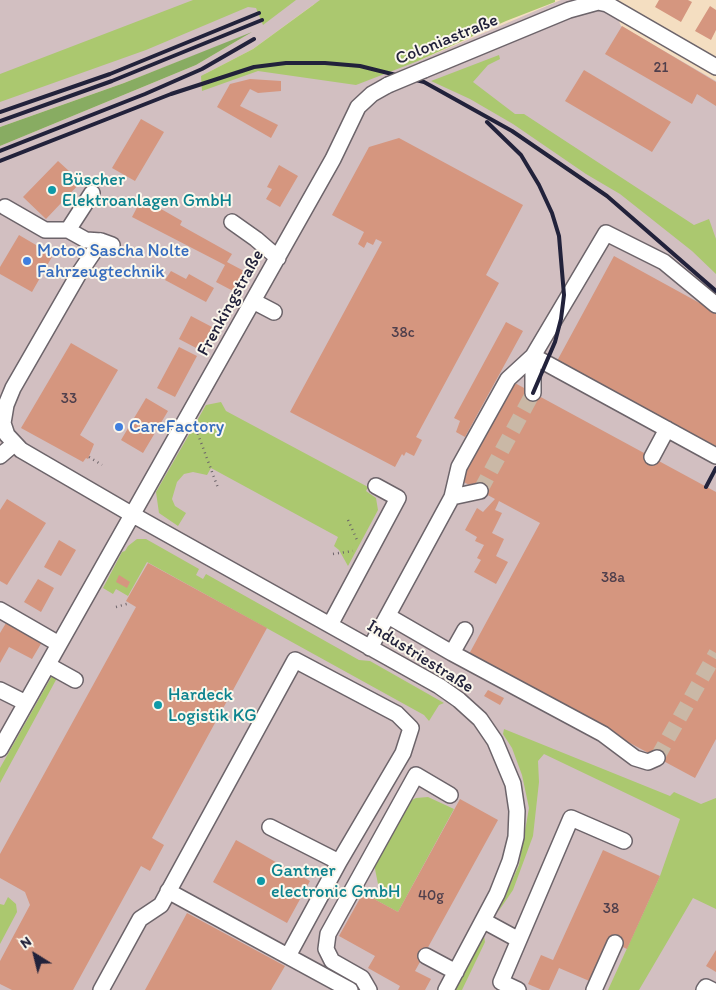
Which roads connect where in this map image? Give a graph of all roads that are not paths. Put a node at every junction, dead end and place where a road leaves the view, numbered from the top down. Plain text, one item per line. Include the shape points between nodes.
1 (716, 67) edge
2 (358, 107) joint
3 (92, 193) dead end
4 (4, 207) dead end
5 (232, 222) dead end
6 (68, 230) junction
7 (278, 258) junction
8 (253, 301) junction
9 (716, 305) edge
10 (274, 312) dead end
11 (533, 356) junction
12 (527, 390) tunnel mouth
13 (667, 429) junction
14 (14, 444) junction
15 (0, 456) edge
16 (716, 456) edge
17 (652, 458) dead end
18 (376, 486) dead end
19 (474, 488) tunnel mouth
20 (452, 497) junction
21 (132, 515) junction
22 (0, 610) edge
23 (388, 616) junction
24 (330, 625) junction
25 (465, 630) dead end
26 (59, 644) junction
27 (370, 648) junction
28 (452, 653) junction
29 (48, 665) junction
30 (75, 680) dead end
31 (0, 690) edge
32 (26, 703) junction
33 (0, 750) edge
34 (657, 758) dead end
35 (450, 794) dead end
36 (270, 827) dead end
37 (624, 841) dead end
38 (338, 862) junction
39 (168, 891) junction
40 (484, 922) junction
41 (519, 940) junction
42 (615, 944) dead end
43 (288, 956) junction
44 (426, 956) dead end
45 (456, 972) junction
46 (101, 990) edge
47 (350, 990) edge
48 (369, 990) edge
49 (446, 990) edge
50 (518, 990) edge
51 (594, 990) edge
52 (704, 990) edge
53 (712, 990) edge

1 - 2 street, Coloniastraße, bridge via 607,4 598,2 569,10 388,85
2 - 7 street, Frenkingstraße
3 - 6 street
4 - 6 street via 45,230
5 - 7 street
6 - 14 street via 86,240 106,243 78,275 6,405 3,423
7 - 8 street, Frenkingstraße
8 - 10 street
8 - 21 street, Frenkingstraße
9 - 11 street via 664,262 606,233
11 - 12 street
11 - 13 street
11 - 20 street via 508,379 459,467
13 - 16 street
13 - 17 street
14 - 15 street
14 - 21 street
18 - 24 street via 398,498
19 - 20 street
20 - 23 street
21 - 24 street, Industriestraße
21 - 26 street, Frenkingstraße
22 - 26 street
23 - 27 street
23 - 28 street
24 - 27 street, Industriestraße
25 - 28 street
26 - 29 street, Frenkingstraße
27 - 40 street, Industriestraße via 459,700 480,719 505,762 513,784 516,836 510,861
28 - 34 street via 602,734 635,758 648,762
29 - 30 street
29 - 32 street, Frenkingstraße
31 - 32 street
32 - 33 street, Frenkingstraße
35 - 48 street via 416,775 328,934 326,949 332,961 362,978
36 - 38 street
37 - 41 street via 571,818
38 - 39 street via 403,753 411,728 397,714 295,660
38 - 43 street
39 - 43 street
39 - 46 street via 161,904 140,919
40 - 41 street
40 - 45 street, Industriestraße
41 - 50 street via 501,982
42 - 51 street
43 - 47 street
44 - 45 street
45 - 49 street, Industriestraße
52 - 53 street via 706,987

